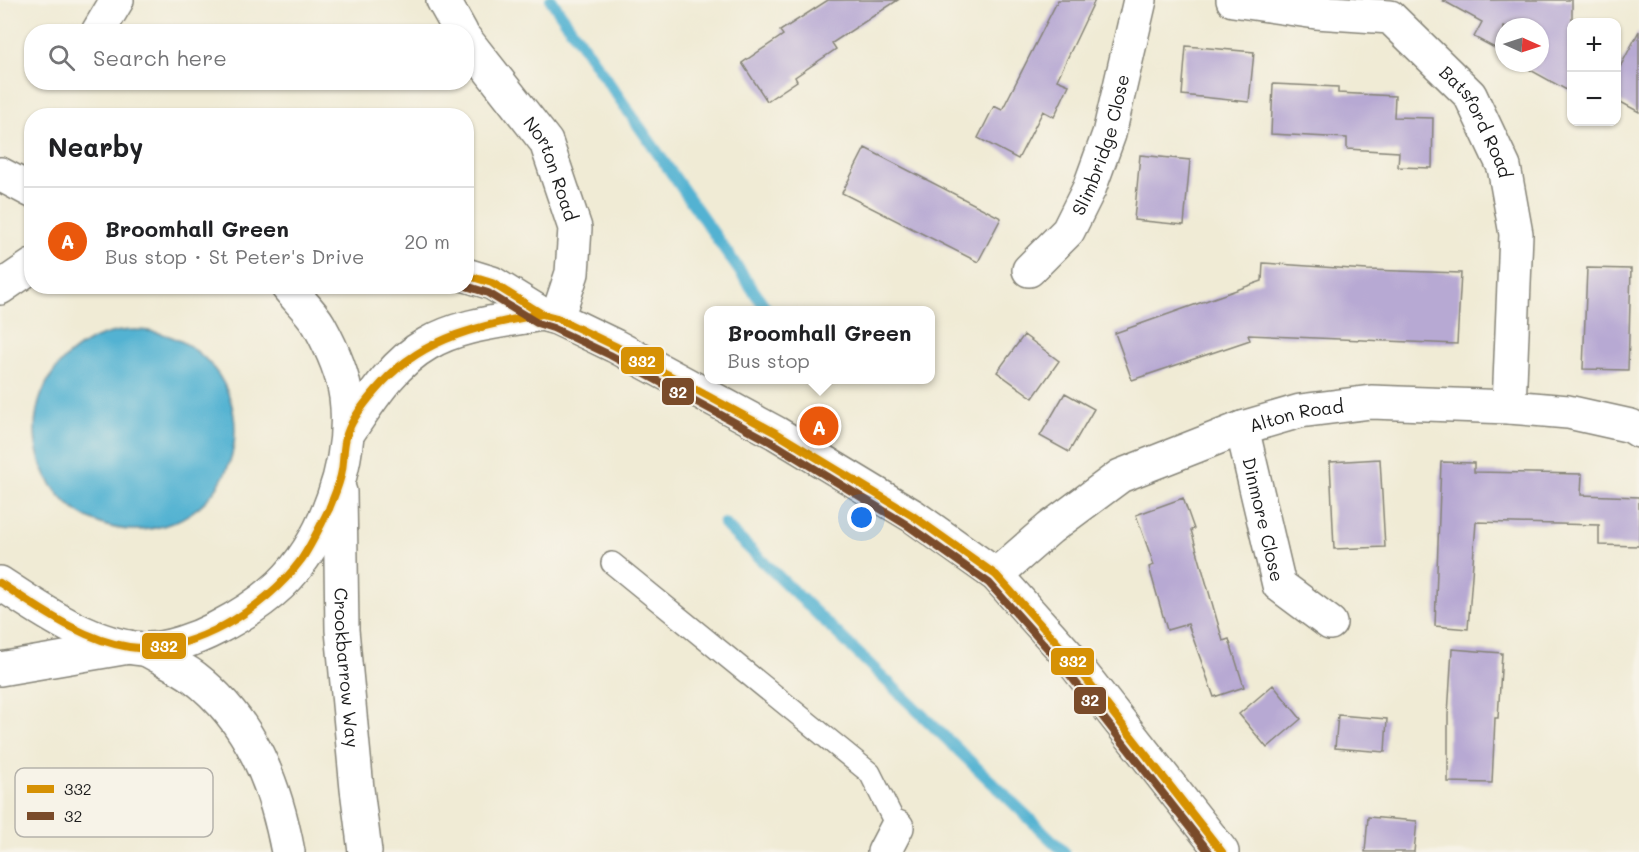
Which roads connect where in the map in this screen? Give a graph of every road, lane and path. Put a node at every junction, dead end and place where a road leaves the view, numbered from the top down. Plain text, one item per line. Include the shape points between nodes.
1 (117, 0) edge
2 (443, 0) edge
3 (1140, 0) edge
4 (1233, 0) edge
5 (1395, 9) edge
6 (103, 24) edge
7 (457, 24) edge
8 (474, 50) edge
9 (0, 174) edge
10 (24, 187) edge
11 (1029, 270) dead end
12 (24, 272) edge
13 (474, 277) edge
14 (0, 288) edge
15 (294, 294) edge
16 (550, 316) junction
17 (1509, 407) junction
18 (1242, 428) junction
19 (1639, 430) edge
20 (348, 433) junction
21 (339, 481) junction
22 (612, 563) dead end
23 (996, 575) junction
24 (0, 583) edge
25 (1330, 622) dead end
26 (137, 648) junction
27 (0, 669) edge
28 (890, 839) edge
29 (288, 852) edge
30 (365, 852) edge
31 (1222, 852) edge

1 - 6 main road
2 - 7 main road
3 - 11 main road, Slimbridge Close via 1109,134 1089,189 1068,231
4 - 5 main road, Batsford Road via 1316,12
5 - 17 main road, Batsford Road via 1470,95 1504,167 1516,234
8 - 16 main road, Norton Road via 546,142 575,228 572,273
9 - 10 main road
12 - 14 main road
13 - 16 main road via 492,283
15 - 20 main road via 318,323 336,366 346,396
16 - 20 main road via 466,328 426,344 384,381
16 - 23 main road via 615,346 776,433 913,516
17 - 18 main road, Alton Road via 1371,402 1330,405
17 - 19 main road, Alton Road via 1568,412
18 - 23 main road, Alton Road via 1120,476
18 - 25 main road, Dinmore Close via 1279,585
20 - 21 main road
21 - 26 main road via 312,544 281,584 243,615 197,638
21 - 30 main road, Crookbarrow Way via 342,630
22 - 28 lane via 870,773
23 - 31 main road via 1066,653
24 - 26 main road via 84,633
26 - 27 main road
26 - 29 main road via 193,677 235,716 269,775

